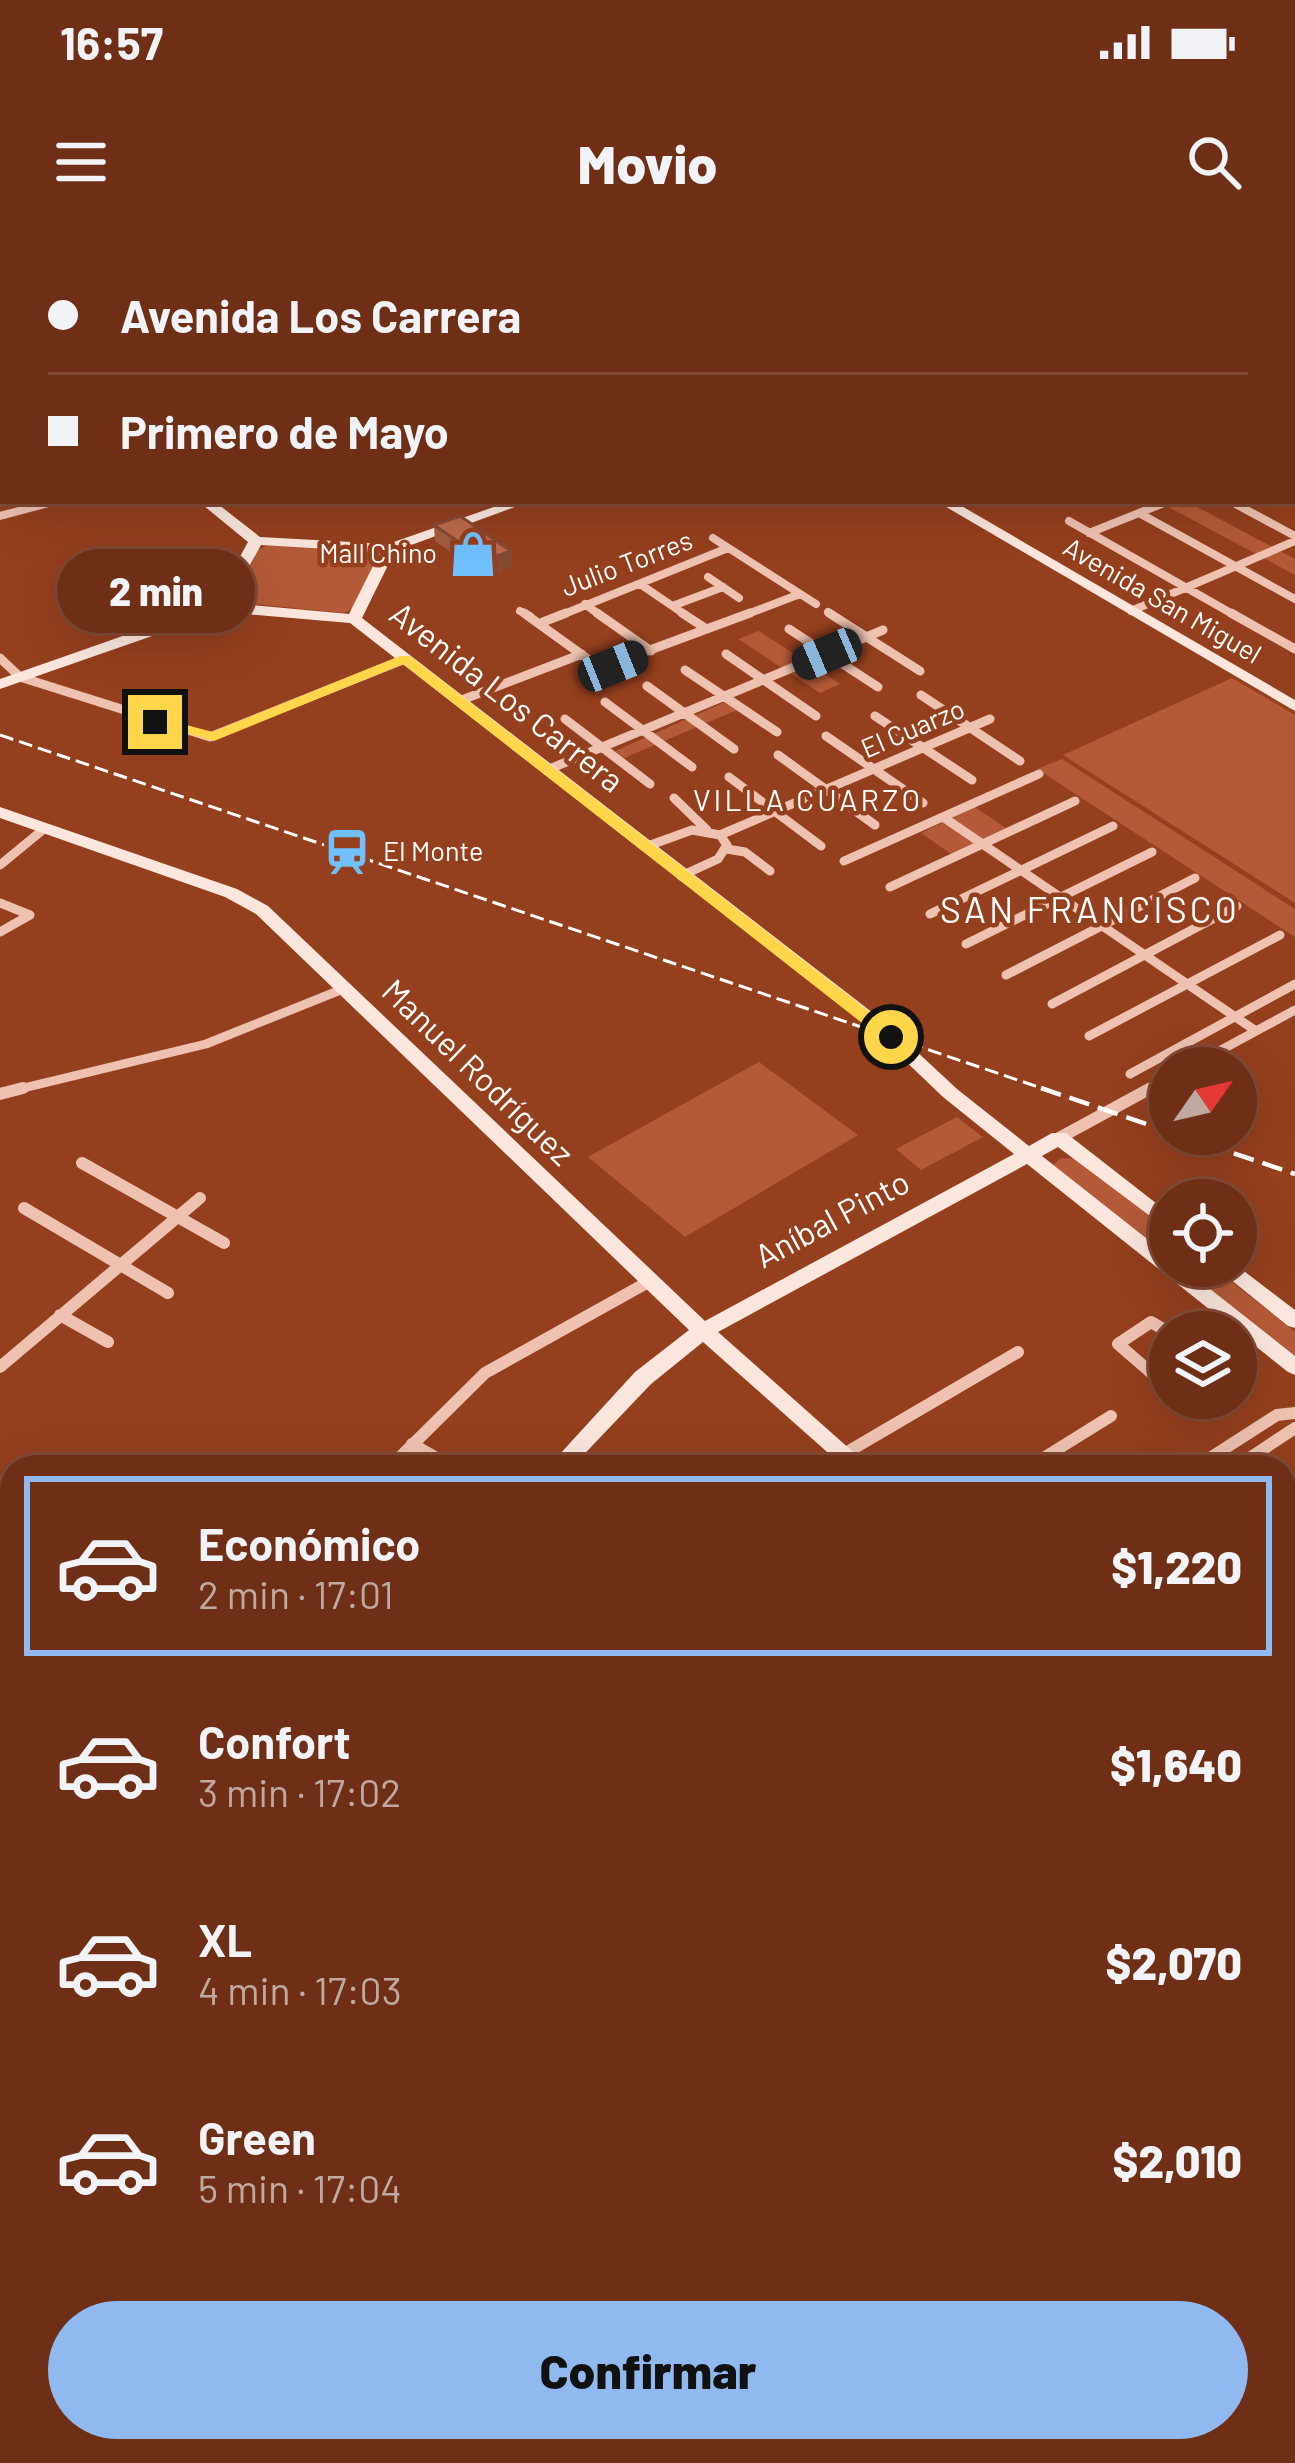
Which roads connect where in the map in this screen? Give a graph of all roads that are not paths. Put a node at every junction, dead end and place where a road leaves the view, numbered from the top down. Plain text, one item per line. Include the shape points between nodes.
1 (45, 504) edge
2 (209, 504) edge
3 (515, 504) edge
4 (949, 504) edge
5 (1161, 504) edge
6 (1235, 504) edge
7 (1139, 513) junction
8 (0, 516) edge
9 (1069, 521) dead end
10 (1089, 533) junction
11 (712, 538) dead end
12 (1295, 538) edge
13 (256, 541) junction
14 (388, 548) junction
15 (728, 548) junction
16 (1235, 566) junction
17 (708, 577) dead end
18 (640, 584) junction
19 (723, 587) junction
20 (1186, 587) junction
21 (800, 594) junction
22 (740, 598) dead end
23 (1295, 599) edge
24 (585, 604) junction
25 (816, 604) dead end
26 (675, 605) junction
27 (220, 607) junction
28 (1131, 610) junction
29 (520, 611) dead end
30 (828, 612) dead end
31 (354, 619) junction
32 (543, 622) junction
33 (705, 628) junction
34 (789, 629) dead end
35 (883, 630) dead end
36 (867, 637) junction
37 (1293, 646) edge
38 (651, 650) junction
39 (582, 654) junction
40 (726, 654) dead end
41 (827, 654) junction
42 (0, 658) edge
43 (405, 659) junction
44 (604, 667) junction
45 (685, 670) dead end
46 (920, 671) dead end
47 (20, 677) junction
48 (614, 678) dead end
49 (764, 680) junction
50 (0, 684) edge
51 (646, 686) dead end
52 (878, 687) dead end
53 (921, 695) dead end
54 (724, 696) junction
55 (459, 701) junction
56 (1292, 701) edge
57 (605, 702) dead end
58 (685, 713) junction
59 (816, 716) dead end
60 (875, 716) dead end
61 (565, 719) dead end
62 (990, 719) dead end
63 (970, 728) junction
64 (643, 730) junction
65 (776, 732) dead end
66 (826, 736) dead end
67 (602, 747) junction
68 (922, 748) junction
69 (734, 749) dead end
70 (778, 755) dead end
71 (1020, 760) dead end
72 (692, 767) dead end
73 (874, 769) junction
74 (547, 770) junction
75 (1039, 774) dead end
76 (729, 777) dead end
77 (972, 780) dead end
78 (650, 784) dead end
79 (825, 790) junction
80 (674, 798) dead end
81 (1075, 801) dead end
82 (923, 803) dead end
83 (0, 812) edge
84 (775, 812) junction
85 (943, 817) junction
86 (874, 825) dead end
87 (1113, 826) dead end
88 (45, 828) junction
89 (707, 830) junction
90 (721, 835) junction
91 (983, 844) junction
92 (821, 846) dead end
93 (645, 848) junction
94 (727, 849) junction
95 (1152, 852) dead end
96 (844, 861) dead end
97 (0, 865) edge
98 (1021, 870) junction
99 (770, 871) dead end
100 (681, 876) junction
101 (1195, 878) dead end
102 (890, 887) dead end
103 (1061, 897) junction
104 (0, 903) edge
105 (1237, 906) dead end
106 (930, 914) dead end
107 (1102, 926) junction
108 (0, 932) edge
109 (1280, 935) dead end
110 (966, 944) dead end
111 (1145, 955) junction
112 (1006, 975) dead end
113 (1187, 984) junction
114 (1295, 984) edge
115 (343, 989) junction
116 (1052, 1004) dead end
117 (1295, 1010) edge
118 (1235, 1016) junction
119 (1256, 1031) junction
120 (1089, 1036) dead end
121 (1227, 1047) edge
122 (1130, 1074) dead end
123 (1149, 1089) edge
124 (0, 1094) edge
125 (1059, 1138) junction
126 (1027, 1155) junction
127 (82, 1163) dead end
128 (200, 1198) dead end
129 (24, 1208) dead end
130 (1149, 1208) edge
131 (178, 1217) junction
132 (224, 1243) dead end
133 (120, 1265) junction
134 (650, 1281) junction
135 (1251, 1287) edge
136 (1254, 1289) junction
137 (168, 1293) dead end
138 (1225, 1311) edge
139 (1227, 1311) edge
140 (60, 1315) junction
141 (1295, 1321) edge
142 (1149, 1322) edge
143 (703, 1331) junction
144 (1257, 1336) edge
145 (108, 1342) dead end
146 (1018, 1352) dead end
147 (1295, 1366) edge
148 (0, 1367) edge
149 (1149, 1371) edge
150 (1295, 1413) edge
151 (1111, 1416) dead end
152 (1295, 1429) edge
153 (412, 1444) junction
154 (401, 1455) edge
155 (431, 1455) edge
156 (570, 1455) edge
157 (845, 1455) edge
158 (861, 1455) edge
159 (1048, 1455) edge
160 (1215, 1455) edge
161 (1255, 1455) edge

1 - 8 street
2 - 13 street
3 - 14 street
4 - 28 street, Avenida San Miguel
5 - 7 street
6 - 12 street
7 - 10 street
7 - 16 street
9 - 10 street
10 - 20 street
11 - 15 street
12 - 16 street
13 - 14 street
13 - 27 street
14 - 31 street
15 - 18 street, Julio Torres
15 - 21 street
16 - 20 street
16 - 23 street
17 - 19 street
18 - 24 street, Julio Torres
18 - 26 street
19 - 22 street
19 - 26 street
20 - 28 street
20 - 37 street
21 - 25 street
21 - 33 street
24 - 32 street, Julio Torres
24 - 38 street
26 - 33 street
27 - 31 street
27 - 47 street
28 - 56 street, Avenida San Miguel
29 - 32 street
30 - 36 street
31 - 43 street, Avenida Los Carrera
32 - 39 street
33 - 38 street
34 - 41 street
35 - 36 street
36 - 41 street
36 - 46 street
38 - 44 street
39 - 44 street
39 - 55 street
40 - 49 street
41 - 49 street
41 - 52 street
42 - 47 street
43 - 47 street via 210,737
43 - 55 street, Avenida Los Carrera
44 - 48 street
45 - 54 street
47 - 50 street
49 - 54 street
49 - 59 street
51 - 58 street
53 - 63 street
54 - 58 street
54 - 65 street
55 - 74 street, Avenida Los Carrera
57 - 64 street
58 - 64 street
58 - 69 street
60 - 68 street
61 - 67 street
62 - 63 street, El Cuarzo
63 - 68 street, El Cuarzo
63 - 71 street
64 - 67 street
64 - 72 street
66 - 73 street
67 - 74 street
67 - 78 street
68 - 73 street, El Cuarzo
68 - 77 street
70 - 79 street
73 - 79 street, El Cuarzo
73 - 82 street
74 - 93 street, Avenida Los Carrera
75 - 85 street
76 - 84 street
79 - 84 street, El Cuarzo
79 - 86 street
80 - 89 street
81 - 91 street
83 - 88 street, Manuel Rodríguez
84 - 90 street, El Cuarzo
84 - 92 street
85 - 91 street
85 - 96 street
87 - 98 street
88 - 97 street
88 - 115 street, Manuel Rodríguez via 253,904
89 - 90 street
89 - 93 street
90 - 94 street
91 - 98 street
91 - 102 street
93 - 100 street, Avenida Los Carrera
94 - 99 street
94 - 100 street
95 - 103 street
98 - 103 street
98 - 106 street
100 - 126 street, Avenida Los Carrera via 880,1027
101 - 107 street
103 - 107 street
103 - 110 street
104 - 108 street via 30,915
105 - 111 street
107 - 111 street
107 - 112 street
109 - 113 street
111 - 113 street
111 - 116 street
113 - 118 street
113 - 120 street
114 - 118 street
115 - 124 street via 206,1044
115 - 134 street, Manuel Rodríguez
117 - 119 street
118 - 119 street
118 - 122 street
119 - 121 street
123 - 125 street, Aníbal Pinto
125 - 126 street, Aníbal Pinto
125 - 130 street
126 - 138 street, Avenida Los Carrera
126 - 143 street, Aníbal Pinto
127 - 131 street
128 - 131 street
129 - 133 street
131 - 132 street
131 - 133 street
133 - 137 street
133 - 140 street
134 - 143 street, Manuel Rodríguez
134 - 153 street via 484,1373
135 - 136 street
136 - 139 street
136 - 141 street
140 - 145 street
140 - 148 street
142 - 149 street via 1118,1345
143 - 156 street, Aníbal Pinto via 643,1378
143 - 157 street, Manuel Rodríguez
144 - 147 street, Avenida Los Carrera
146 - 158 street
150 - 160 street via 1277,1415
151 - 159 street
152 - 161 street
153 - 154 street
153 - 155 street

